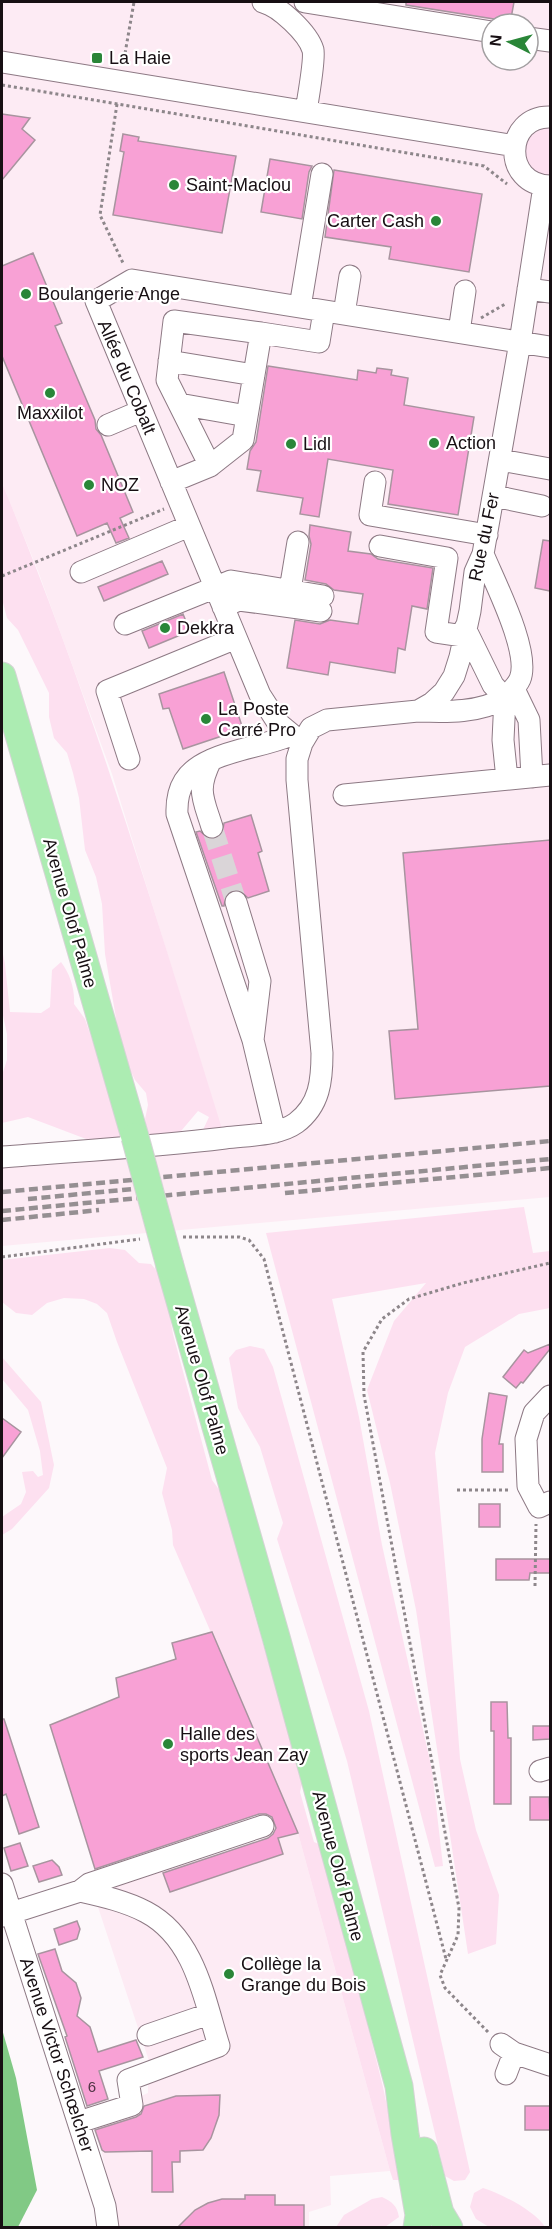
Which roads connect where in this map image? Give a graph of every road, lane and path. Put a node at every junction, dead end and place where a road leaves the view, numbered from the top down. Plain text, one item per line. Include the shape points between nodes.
1 (134, 2) edge
2 (297, 2) edge
3 (305, 2) edge
4 (268, 3) edge
5 (480, 30) edge
6 (2, 62) edge
7 (120, 81) junction
8 (2, 85) edge
9 (117, 104) junction
10 (306, 111) junction
11 (550, 117) edge
12 (515, 146) junction
13 (322, 174) dead end
14 (508, 185) dead end
15 (547, 186) edge
16 (542, 251) edge
17 (350, 276) dead end
18 (132, 280) junction
19 (465, 291) dead end
20 (550, 292) edge
21 (527, 295) junction
22 (300, 307) junction
23 (334, 312) junction
24 (460, 323) junction
25 (261, 333) junction
26 (520, 342) junction
27 (550, 347) edge
28 (169, 361) junction
29 (254, 375) junction
30 (179, 404) junction
31 (141, 411) junction
32 (247, 416) junction
33 (108, 425) dead end
34 (500, 460) junction
35 (210, 466) junction
36 (550, 469) edge
37 (171, 482) junction
38 (375, 482) dead end
39 (494, 496) junction
40 (180, 502) junction
41 (542, 506) dead end
42 (189, 526) junction
43 (298, 542) dead end
44 (485, 544) junction
45 (380, 546) dead end
46 (81, 572) dead end
47 (2, 576) edge
48 (290, 590) junction
49 (219, 597) junction
50 (125, 624) dead end
51 (464, 632) junction
52 (236, 638) junction
53 (2, 676) edge
54 (509, 693) junction
55 (418, 711) junction
56 (296, 739) junction
57 (129, 759) dead end
58 (211, 760) junction
59 (541, 776) edge
60 (507, 779) junction
61 (344, 795) dead end
62 (212, 827) tunnel mouth
63 (236, 902) tunnel mouth
64 (253, 1040) junction
65 (275, 1132) junction
66 (2, 1156) edge
67 (177, 1237) dead end
68 (142, 1239) dead end
69 (2, 1257) edge
70 (550, 1263) edge
71 (550, 1396) edge
72 (528, 1486) junction
73 (457, 1490) dead end
74 (544, 1504) edge
75 (535, 1586) dead end
76 (263, 1826) dead end
77 (2, 1884) edge
78 (80, 1891) junction
79 (6, 1914) edge
80 (446, 1959) junction
81 (209, 2014) junction
82 (148, 2035) dead end
83 (507, 2049) junction
84 (550, 2065) edge
85 (506, 2074) dead end
86 (399, 2086) junction
87 (79, 2122) junction
88 (108, 2228) edge
89 (417, 2228) edge
90 (449, 2228) edge

1 - 7 path
2 - 4 street
3 - 5 street
4 - 10 street via 301,30 313,50
6 - 7 street
7 - 10 street
8 - 9 path
9 - 14 path via 484,166
9 - 18 path via 100,215
10 - 12 street
11 - 12 street via 528,123
12 - 15 street via 516,164 521,171 534,183
13 - 22 street
15 - 16 street, Rue du Fer
16 - 21 street, Rue du Fer
17 - 23 street
18 - 22 street
18 - 31 street, Allée du Cobalt via 96,301
19 - 24 street
20 - 21 street
21 - 24 path via 480,318
21 - 26 street, Rue du Fer
22 - 23 street
23 - 24 street
23 - 25 street via 319,342
24 - 26 street
25 - 28 street via 174,321
25 - 29 street
26 - 27 street
26 - 34 street, Rue du Fer
28 - 29 street
28 - 30 street via 167,380
29 - 32 street
30 - 32 street
30 - 35 street
31 - 33 street
31 - 37 street, Allée du Cobalt
32 - 35 street via 243,440
34 - 36 street
34 - 39 street, Rue du Fer
35 - 37 street
37 - 40 street, Allée du Cobalt
38 - 44 street via 370,515
39 - 41 street
39 - 44 street, Rue du Fer
40 - 42 street, Allée du Cobalt
40 - 47 path
42 - 46 street
42 - 49 street, Allée du Cobalt
43 - 48 street
44 - 51 street, Rue du Fer via 475,572
44 - 54 street via 520,652 520,678
45 - 51 street via 447,558 436,632
48 - 49 street via 231,581
48 - 49 street via 322,604
49 - 50 street
49 - 52 street, Allée du Cobalt
51 - 54 street via 493,685
51 - 55 street, Rue du Fer via 454,676 444,692
52 - 56 street, Allée du Cobalt via 260,695 278,723
52 - 57 street via 107,691
53 - 86 main road, Avenue Olof Palme, bridge via 276,1636
54 - 55 street via 494,705 478,709
54 - 59 street via 529,720
54 - 60 street via 503,740
55 - 56 street, Rue du Fer via 327,720
56 - 58 street via 230,752
56 - 65 street via 322,1079 316,1101 309,1109 296,1123
58 - 62 street via 201,793
58 - 64 street via 195,767 180,788 177,814
59 - 60 street
60 - 61 street
63 - 64 street via 260,981
64 - 65 street
65 - 66 street via 160,1146
67 - 80 path via 238,1237 249,1240 264,1259
68 - 69 path
70 - 80 path via 409,1299 382,1319 363,1352 364,1395 459,1908 458,1935
71 - 72 street via 534,1413 526,1439
72 - 73 path
72 - 74 street
74 - 75 path via 535,1533
76 - 78 street via 89,1884
77 - 79 street, Avenue Victor Schœlcher
78 - 79 street
78 - 81 street via 147,1912 172,1933 190,1956
79 - 87 street, Avenue Victor Schœlcher
80 - 83 path via 440,1975 445,1988
81 - 82 street
81 - 87 street via 219,2046 128,2080 132,2105
83 - 84 street
83 - 85 street
86 - 89 main road, Avenue Olof Palme via 419,2215
86 - 90 main road, Avenue Olof Palme via 418,2129 440,2213
87 - 88 street, Avenue Victor Schœlcher

